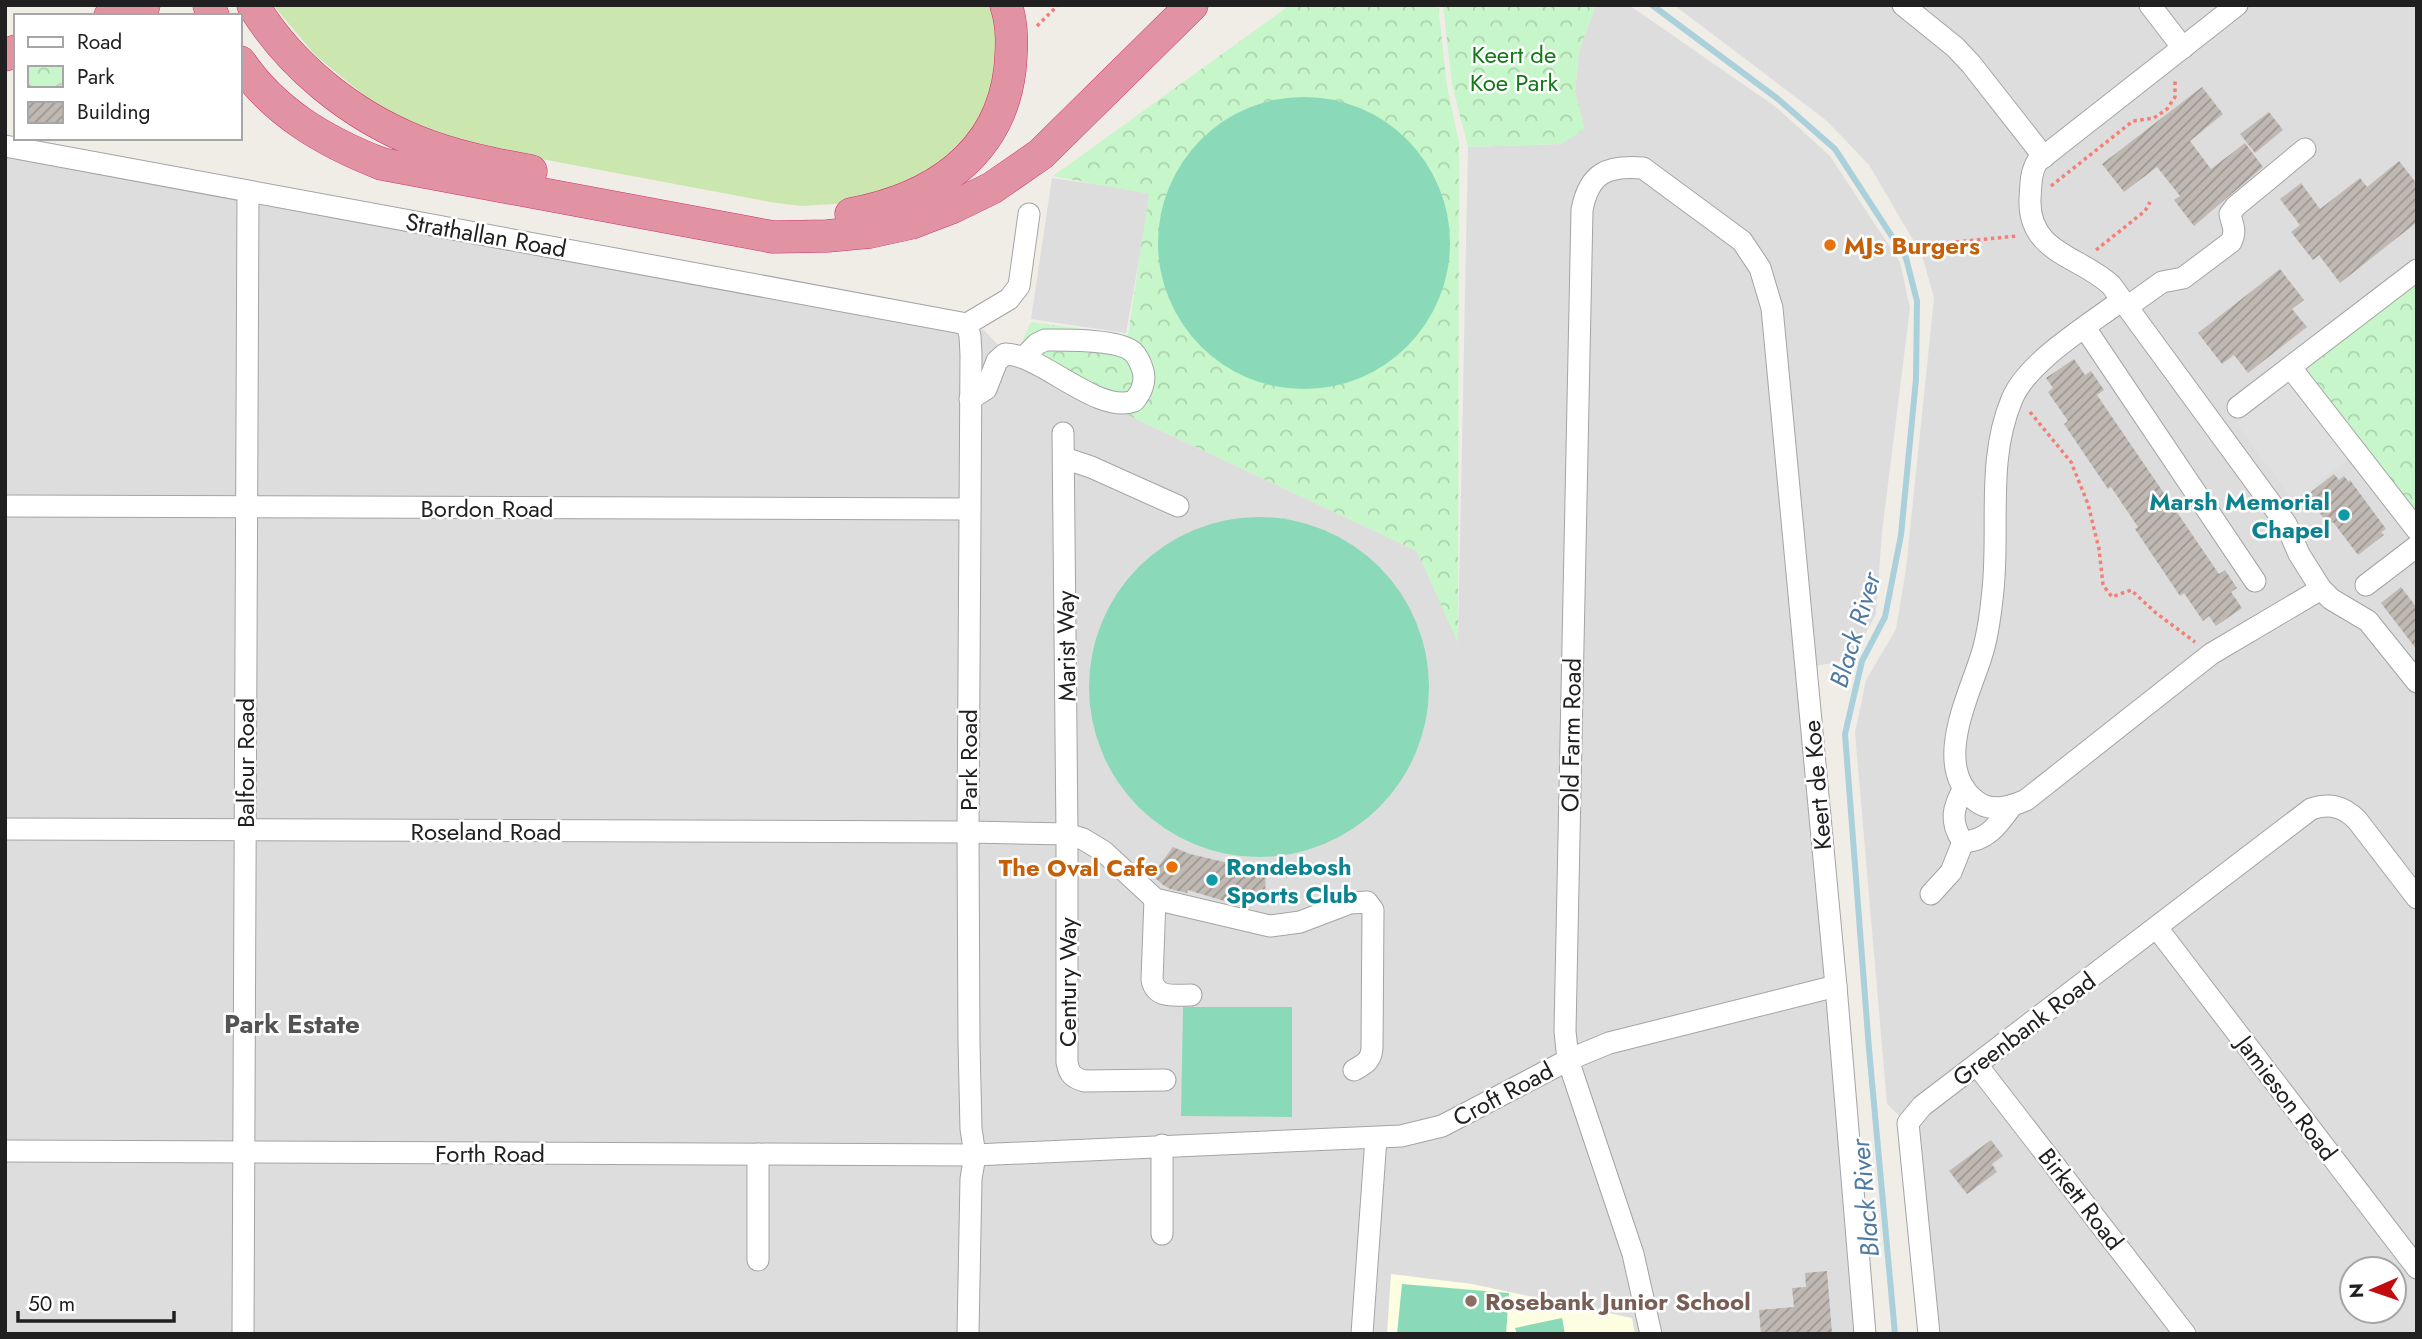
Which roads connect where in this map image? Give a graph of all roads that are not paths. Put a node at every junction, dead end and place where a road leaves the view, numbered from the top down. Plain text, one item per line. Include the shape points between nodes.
1 (253, 5) edge
2 (1006, 5) edge
3 (1192, 5) edge
4 (1903, 5) edge
5 (2150, 5) edge
6 (2237, 5) edge
7 (143, 6) edge
8 (117, 14) edge
9 (2183, 48) junction
10 (242, 65) edge
11 (5, 146) edge
12 (2305, 149) dead end
13 (2044, 157) junction
14 (1643, 168) joint
15 (248, 192) junction
16 (1029, 214) dead end
17 (2417, 270) edge
18 (2124, 303) junction
19 (967, 324) junction
20 (2085, 328) junction
21 (1024, 357) junction
22 (2291, 368) junction
23 (970, 399) junction
24 (2238, 407) dead end
25 (1063, 433) dead end
26 (1064, 458) junction
27 (5, 506) edge
28 (1178, 506) dead end
29 (246, 507) junction
30 (969, 509) junction
31 (2417, 530) edge
32 (2417, 546) edge
33 (2255, 582) dead end
34 (2366, 585) dead end
35 (2321, 589) junction
36 (2417, 682) edge
37 (1964, 788) junction
38 (2011, 807) junction
39 (5, 829) edge
40 (245, 830) junction
41 (968, 832) junction
42 (1067, 834) junction
43 (1964, 842) junction
44 (1931, 894) dead end
45 (2417, 898) edge
46 (1155, 900) junction
47 (2157, 928) junction
48 (1836, 986) junction
49 (1191, 995) dead end
50 (1568, 1060) junction
51 (1978, 1065) junction
52 (1354, 1070) dead end
53 (1165, 1080) dead end
54 (1376, 1138) junction
55 (1162, 1146) junction
56 (5, 1151) edge
57 (244, 1151) junction
58 (758, 1154) junction
59 (975, 1156) junction
60 (1162, 1234) dead end
61 (758, 1260) dead end
62 (2417, 1268) edge
63 (243, 1334) edge
64 (968, 1334) edge
65 (1362, 1334) edge
66 (1651, 1334) edge
67 (1865, 1334) edge
68 (1928, 1334) edge
69 (2185, 1334) edge

1 - 2 highway via 272,36 314,77 366,116 417,141 494,164 774,215 807,217 883,208 941,181 965,161 993,126 1009,80 1013,46
3 - 10 highway via 1041,155 992,187 911,223 827,236 773,237 382,164 345,150 281,109
4 - 13 street via 1971,64
5 - 9 street
6 - 9 street
7 - 8 highway
9 - 13 street
11 - 15 street, Strathallan Road
12 - 18 street via 2236,206 2230,214 2235,227 2231,242 2183,278 2162,282
13 - 18 street via 2034,168 2030,190 2032,220 2038,233 2046,243 2101,276
14 - 48 street, Keert de Koe via 1742,241 1760,268 1772,308
14 - 50 street, Old Farm Road via 1608,169 1586,193 1582,210 1565,1008
15 - 19 street, Strathallan Road
15 - 29 street, Balfour Road
16 - 19 street via 1018,286 1009,299
17 - 22 street
18 - 20 street
18 - 35 street via 2286,524
19 - 23 street, Park Road
20 - 33 street
20 - 37 street via 2023,380 2004,424 1995,484 1995,570 1988,626 1956,732 1955,764
21 - 21 street via 1067,383 1121,404 1134,401 1144,381 1139,360 1118,345 1045,340
21 - 23 street via 1000,356 986,389
22 - 24 street
22 - 31 street
23 - 30 street, Park Road
25 - 26 street, Marist Way
26 - 28 street
26 - 42 street, Marist Way
27 - 29 street, Bordon Road
29 - 30 street, Bordon Road
29 - 40 street, Balfour Road
30 - 41 street, Park Road
32 - 34 street
35 - 36 street via 2368,621
35 - 38 street via 2211,654 2026,800
37 - 38 street via 1980,804
37 - 43 street via 1953,815
38 - 43 street via 1988,834
39 - 40 street, Roseland Road
40 - 41 street, Roseland Road
40 - 57 street, Balfour Road
41 - 42 street, Roseland Road
41 - 59 street, Park Road via 969,1044
42 - 46 street via 1103,851
42 - 53 street, Century Way via 1069,1072 1085,1081
43 - 44 street via 1951,872
45 - 47 street, Greenbank Road via 2347,810 2323,805 2311,809
46 - 49 street via 1154,988 1168,995
46 - 52 street via 1270,926 1367,902 1373,910 1372,1057
47 - 51 street, Greenbank Road
47 - 62 street, Jamieson Road
48 - 50 street, Croft Road via 1609,1043
48 - 67 street, Keert de Koe
50 - 54 street, Croft Road via 1442,1126
50 - 66 street, Old Farm Road via 1633,1254
51 - 68 street, Greenbank Road via 1922,1106 1908,1124
51 - 69 street, Birkett Road
54 - 55 street, Croft Road
54 - 65 street
55 - 59 street, Croft Road
55 - 60 street
56 - 57 street, Forth Road
57 - 58 street, Forth Road
57 - 63 street, Balfour Road
58 - 59 street, Forth Road
58 - 61 street
59 - 64 street, Park Road

